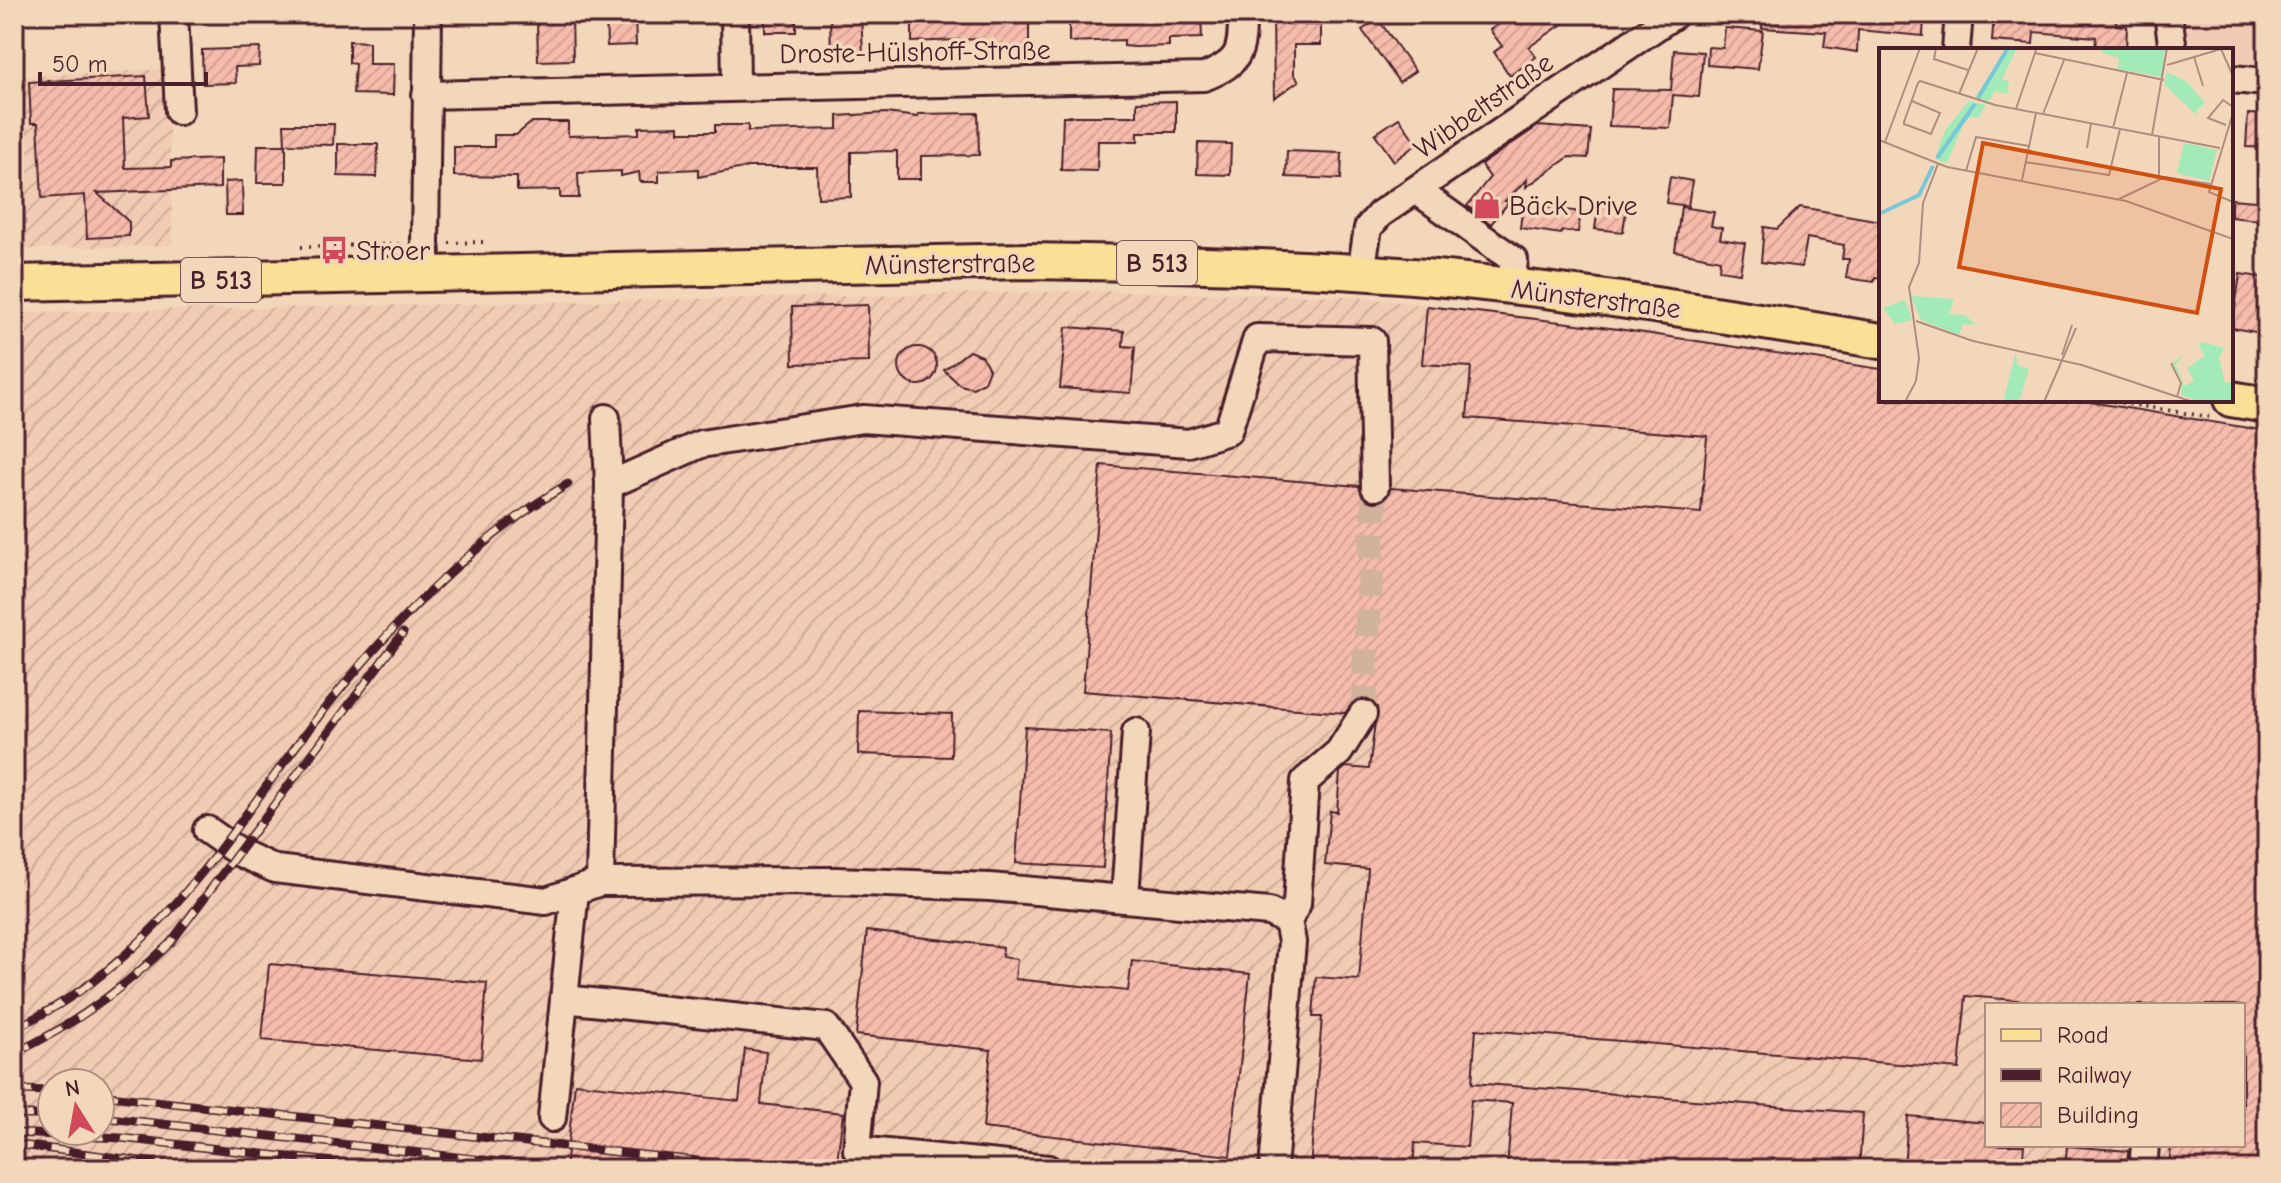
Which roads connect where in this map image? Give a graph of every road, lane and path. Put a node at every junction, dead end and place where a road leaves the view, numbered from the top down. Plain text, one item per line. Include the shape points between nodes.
1 (174, 14) edge
2 (428, 14) edge
3 (735, 14) edge
4 (1242, 14) edge
5 (1675, 14) edge
6 (1959, 14) edge
7 (2168, 14) edge
8 (1956, 48) edge
9 (2173, 48) edge
10 (2233, 79) edge
11 (2267, 82) edge
12 (736, 87) junction
13 (426, 95) junction
14 (179, 111) dead end
15 (1416, 190) junction
16 (1361, 272) junction
17 (428, 273) junction
18 (14, 283) edge
19 (1511, 287) junction
20 (1879, 341) edge
21 (2132, 402) edge
22 (2267, 405) edge
23 (2227, 409) edge
24 (606, 418) dead end
25 (609, 485) junction
26 (1375, 487) tunnel mouth
27 (1363, 714) tunnel mouth
28 (1136, 732) dead end
29 (207, 830) dead end
30 (600, 882) junction
31 (575, 891) junction
32 (1125, 898) junction
33 (1288, 921) junction
34 (564, 999) junction
35 (552, 1118) dead end
36 (2145, 1147) edge
37 (1048, 1169) edge
38 (1273, 1169) edge
39 (2143, 1169) edge

1 - 14 street
2 - 13 street
3 - 12 street
4 - 12 street, Droste-Hülshoff-Straße via 1242,49 1226,68 1204,77
5 - 15 street, Wibbeltstraße
6 - 8 street
7 - 9 street
10 - 11 street
12 - 13 street, Droste-Hülshoff-Straße
13 - 17 street
15 - 16 street, Wibbeltstraße via 1368,228
15 - 19 street via 1514,260
16 - 17 main road, Münsterstraße / B 513 via 1026,261
16 - 19 main road, Münsterstraße / B 513
17 - 18 main road, Münsterstraße / B 513
19 - 20 main road, Münsterstraße / B 513
21 - 23 path
22 - 23 main road
24 - 25 street
25 - 26 street via 701,444 863,419 1189,443 1228,431 1257,338 1372,341
25 - 30 street
27 - 33 street via 1339,752 1305,781 1297,904
28 - 32 street
29 - 31 street via 275,869 546,901
30 - 31 street
30 - 32 street via 836,881
31 - 34 street
32 - 33 street via 1269,912
33 - 38 street via 1292,942
34 - 35 street
34 - 37 street via 826,1027 863,1081 857,1150
36 - 39 street

